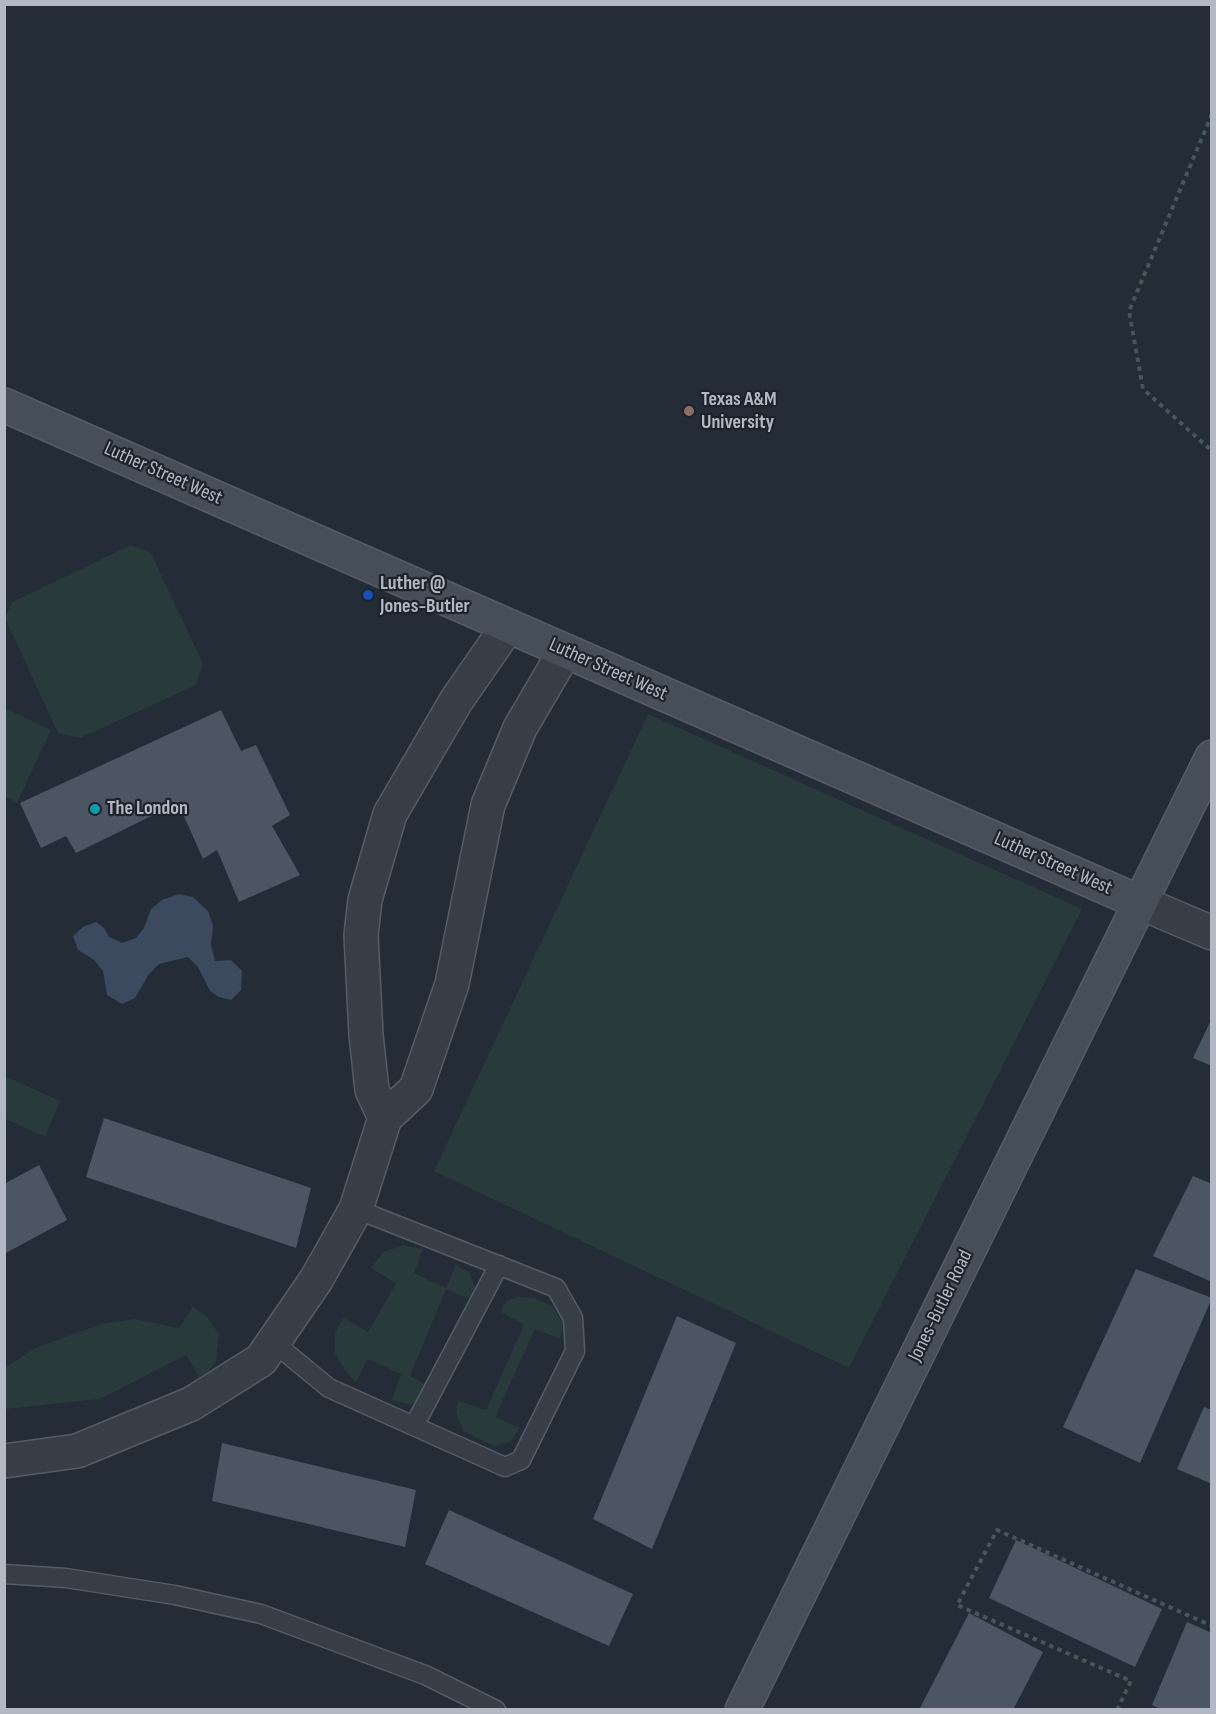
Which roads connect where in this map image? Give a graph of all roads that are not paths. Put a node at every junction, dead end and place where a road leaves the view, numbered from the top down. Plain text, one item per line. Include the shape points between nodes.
1 (4, 405) edge
2 (508, 626) junction
3 (565, 651) junction
4 (1212, 757) edge
5 (1139, 902) junction
6 (1212, 933) edge
7 (385, 1118) junction
8 (356, 1209) junction
9 (499, 1265) junction
10 (273, 1342) junction
11 (414, 1426) junction
12 (4, 1461) edge
13 (4, 1574) edge
14 (496, 1710) edge
15 (742, 1710) edge

1 - 2 street, Luther Street West
2 - 3 street, Luther Street West
2 - 7 street via 456,701 390,814 365,900 361,935 366,1035 372,1090
3 - 5 street, Luther Street West
3 - 7 street via 520,728 488,805 452,984 416,1089
4 - 5 street, Jones-Butler Road
5 - 6 street, Luther Street West
5 - 15 street, Jones-Butler Road
7 - 8 street
8 - 9 lane
8 - 10 street via 316,1280
9 - 11 lane
9 - 11 lane via 556,1288 573,1318 575,1351 521,1460 505,1467
10 - 11 lane via 329,1388
10 - 12 street via 261,1360 191,1404 77,1451
13 - 14 lane via 175,1595 261,1614 425,1675

